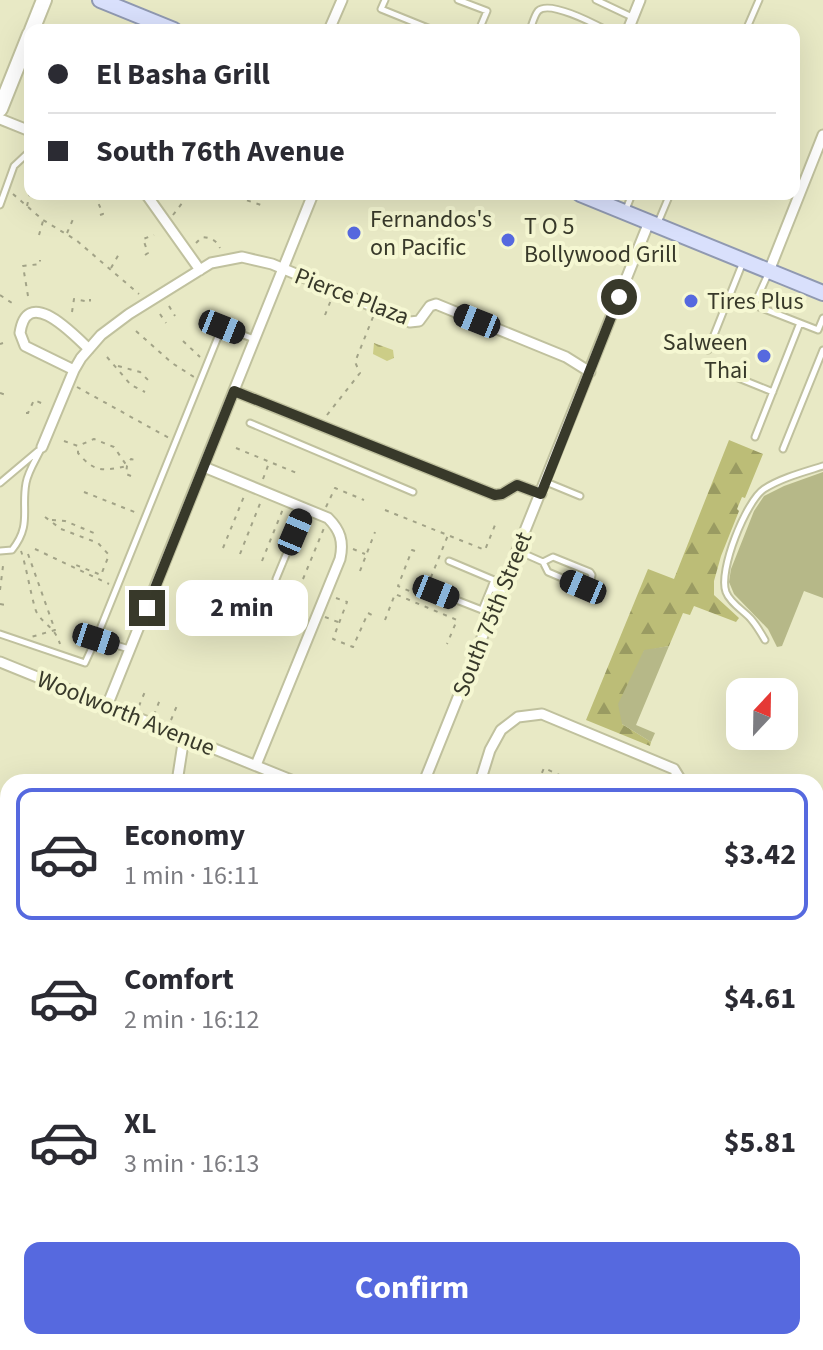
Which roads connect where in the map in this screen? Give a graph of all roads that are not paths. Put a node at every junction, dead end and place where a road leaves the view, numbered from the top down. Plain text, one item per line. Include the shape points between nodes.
1 (44, 0) edge
2 (100, 0) edge
3 (342, 0) edge
4 (385, 0) edge
5 (458, 0) edge
6 (596, 0) edge
7 (640, 0) edge
8 (759, 0) edge
9 (633, 18) junction
10 (34, 24) edge
11 (159, 24) edge
12 (332, 24) edge
13 (418, 24) edge
14 (482, 24) edge
15 (532, 24) edge
16 (593, 24) edge
17 (630, 24) edge
18 (749, 24) edge
19 (24, 49) edge
20 (0, 109) edge
21 (0, 119) edge
22 (24, 129) edge
23 (823, 135) edge
24 (24, 157) edge
25 (800, 193) edge
26 (150, 200) edge
27 (311, 200) edge
28 (595, 200) edge
29 (630, 200) edge
30 (667, 200) edge
31 (797, 200) edge
32 (0, 205) edge
33 (625, 212) junction
34 (653, 224) junction
35 (743, 261) junction
36 (283, 269) junction
37 (200, 270) junction
38 (769, 271) junction
39 (823, 293) edge
40 (823, 318) edge
41 (800, 323) junction
42 (821, 330) edge
43 (255, 340) junction
44 (89, 349) junction
45 (708, 350) dead end
46 (823, 350) edge
47 (74, 370) junction
48 (721, 371) dead end
49 (590, 372) junction
50 (234, 391) junction
51 (773, 392) junction
52 (250, 423) dead end
53 (755, 437) dead end
54 (42, 447) junction
55 (783, 449) dead end
56 (823, 466) edge
57 (204, 467) junction
58 (546, 482) junction
59 (0, 483) edge
60 (413, 492) dead end
61 (541, 494) junction
62 (580, 496) dead end
63 (305, 508) junction
64 (0, 551) edge
65 (518, 551) junction
66 (449, 561) dead end
67 (543, 562) junction
68 (276, 579) dead end
69 (496, 590) junction
70 (436, 592) dead end
71 (0, 634) edge
72 (96, 639) junction
73 (765, 640) dead end
74 (130, 650) junction
75 (0, 662) edge
76 (107, 706) junction
77 (184, 737) junction
78 (256, 765) junction
79 (178, 774) edge
80 (277, 774) edge
81 (427, 774) edge
82 (482, 774) edge
83 (677, 774) edge

1 - 10 main road
2 - 11 main road
3 - 12 street
4 - 13 lane via 381,9
5 - 14 lane via 487,11
6 - 9 lane
7 - 9 street
8 - 18 lane
9 - 17 street
15 - 16 lane via 538,10 555,6
19 - 20 main road
21 - 22 street
23 - 25 street
24 - 32 lane via 14,166
26 - 37 street
27 - 36 street
28 - 33 main road
29 - 33 lane
30 - 34 lane
31 - 38 street
33 - 34 main road
34 - 35 main road
34 - 49 street, South 75th Street
35 - 38 main road
35 - 45 lane
36 - 37 street, Pierce Plaza via 242,257
36 - 43 street
36 - 49 street, Pierce Plaza via 415,323 436,304 566,357
37 - 44 street, Pierce Plaza via 112,325
38 - 39 main road
38 - 41 lane via 754,305
40 - 42 lane
41 - 42 lane
41 - 51 lane
43 - 50 street
43 - 72 lane via 222,327
44 - 47 street, Pierce Plaza
44 - 47 street via 54,317 33,313 24,320 20,333 25,346
46 - 55 lane
47 - 54 street, Pierce Plaza
48 - 51 lane
49 - 58 street, South 75th Street
50 - 57 street
50 - 61 street via 495,495 517,485
51 - 53 lane
52 - 60 lane
54 - 59 lane
54 - 64 lane via 26,480 26,521 18,542 12,550
56 - 73 lane via 759,493 729,555 726,594
57 - 63 street
57 - 74 street
58 - 61 street, South 75th Street
58 - 62 lane
61 - 65 street, South 75th Street
63 - 68 lane
63 - 78 street via 328,518 340,534 340,559
65 - 67 lane
65 - 69 street, South 75th Street
66 - 69 lane via 494,580
67 - 67 lane via 553,557 590,572 590,585 548,572
69 - 70 lane via 482,610
69 - 81 street, South 75th Street
71 - 72 lane via 85,663
72 - 74 lane
74 - 76 street
75 - 76 street, Woolworth Avenue
76 - 77 street, Woolworth Avenue
77 - 78 street, Woolworth Avenue
77 - 79 street
78 - 80 street, Woolworth Avenue
82 - 83 street via 501,730 518,717 542,714

